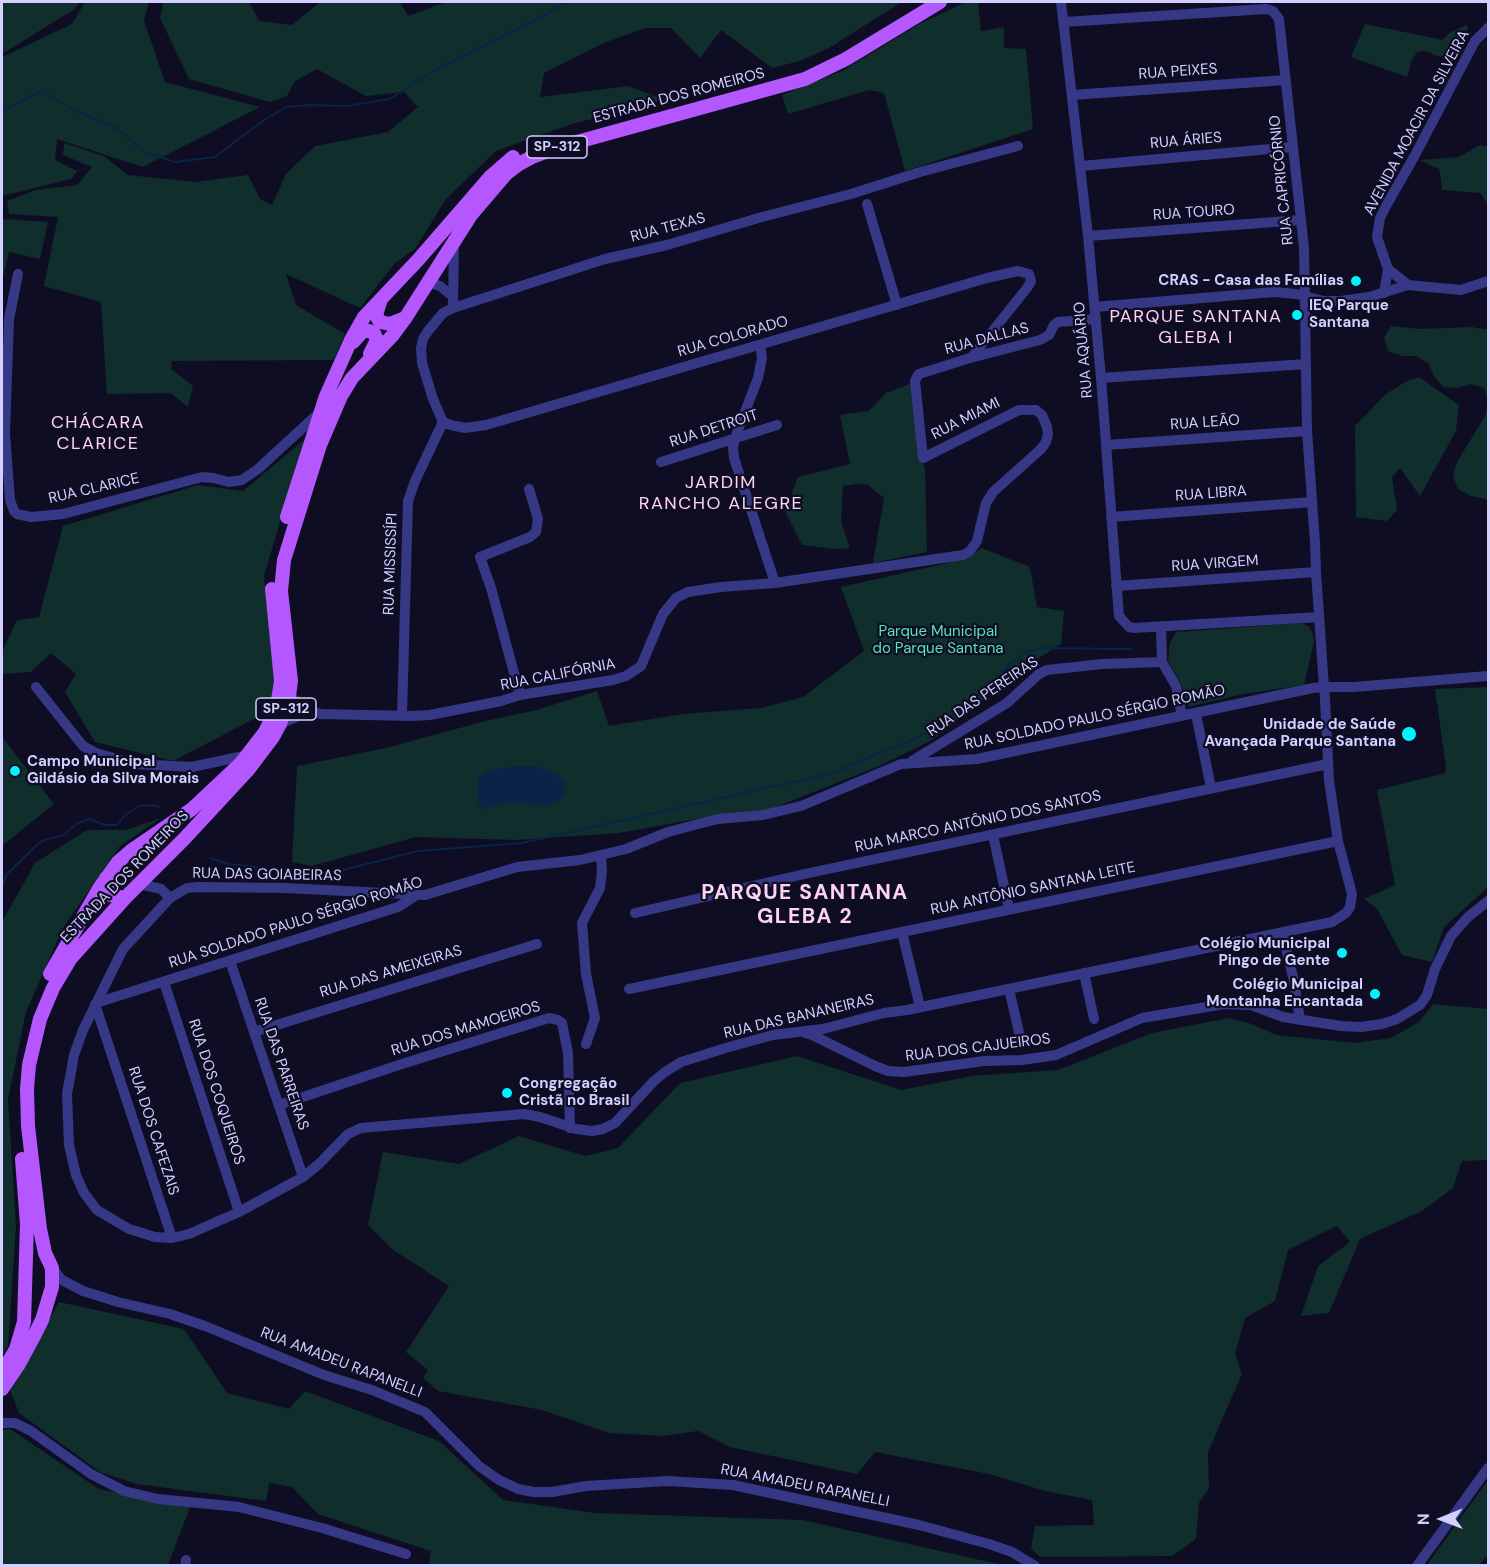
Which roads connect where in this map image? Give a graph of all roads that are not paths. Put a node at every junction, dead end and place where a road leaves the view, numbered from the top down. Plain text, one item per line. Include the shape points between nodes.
1 (921, 2) edge
2 (940, 2) edge
3 (1061, 2) edge
4 (1064, 22) junction
5 (1488, 28) edge
6 (1286, 80) junction
7 (1072, 95) junction
8 (1018, 146) dead end
9 (1293, 147) junction
10 (1081, 166) junction
11 (867, 204) dead end
12 (1302, 220) junction
13 (1088, 236) junction
14 (454, 240) junction
15 (1389, 269) junction
16 (18, 274) dead end
17 (1488, 281) edge
18 (429, 283) junction
19 (1408, 285) junction
20 (1384, 293) junction
21 (451, 295) junction
22 (1306, 296) junction
23 (381, 297) junction
24 (897, 305) junction
25 (1095, 307) junction
26 (453, 308) junction
27 (406, 317) junction
28 (1096, 319) junction
29 (760, 345) junction
30 (346, 351) junction
31 (970, 358) junction
32 (367, 361) junction
33 (1306, 364) junction
34 (1101, 378) junction
35 (321, 412) junction
36 (443, 422) junction
37 (777, 425) dead end
38 (1307, 431) junction
39 (735, 438) junction
40 (1106, 446) junction
41 (923, 458) joint
42 (661, 462) dead end
43 (529, 489) dead end
44 (1312, 502) junction
45 (1111, 517) junction
46 (974, 546) joint
47 (1316, 572) junction
48 (775, 583) junction
49 (1116, 586) junction
50 (1319, 617) junction
51 (1161, 628) junction
52 (1162, 662) junction
53 (1488, 676) edge
54 (36, 687) dead end
55 (1323, 687) junction
56 (520, 695) junction
57 (289, 696) junction
58 (311, 711) junction
59 (1196, 714) junction
60 (402, 715) junction
61 (1182, 716) junction
62 (280, 724) junction
63 (949, 740) junction
64 (248, 755) junction
65 (954, 761) junction
66 (909, 762) junction
67 (1328, 764) junction
68 (1211, 788) junction
69 (993, 835) junction
70 (1338, 841) junction
71 (132, 850) junction
72 (601, 855) junction
73 (155, 867) junction
74 (106, 878) junction
75 (138, 884) junction
76 (160, 888) junction
77 (389, 894) junction
78 (417, 895) junction
79 (125, 898) junction
80 (170, 898) junction
81 (1488, 901) edge
82 (398, 907) junction
83 (1009, 909) junction
84 (635, 913) dead end
85 (902, 932) junction
86 (1282, 932) junction
87 (537, 944) dead end
88 (231, 961) junction
89 (1084, 973) junction
90 (164, 982) junction
91 (629, 989) dead end
92 (1009, 989) junction
93 (96, 1004) junction
94 (920, 1007) junction
95 (1094, 1019) dead end
96 (1300, 1020) junction
97 (83, 1030) junction
98 (254, 1032) junction
99 (106, 1033) junction
100 (801, 1033) junction
101 (1021, 1041) dead end
102 (586, 1044) dead end
103 (279, 1106) junction
104 (570, 1128) junction
105 (303, 1177) junction
106 (239, 1212) junction
107 (172, 1238) junction
108 (51, 1266) junction
109 (27, 1268) junction
110 (72, 1287) junction
111 (26, 1291) junction
112 (51, 1296) junction
113 (2, 1373) edge
114 (2, 1389) edge
115 (2, 1423) edge
116 (1488, 1468) edge
117 (406, 1554) dead end
118 (1035, 1566) edge
119 (1417, 1566) edge

1 - 23 main road, ESTRADA DOS ROMEIROS / SP-312 via 841,52 802,70 528,149 489,177
2 - 14 main road, ESTRADA DOS ROMEIROS / SP-312 via 846,60 805,79 532,157 506,174
3 - 4 street, RUA AQUÁRIO
4 - 6 street, RUA CAPRICÓRNIO via 1269,9 1279,19
4 - 7 street, RUA AQUÁRIO
5 - 15 street, AVENIDA MOACIR DA SILVEIRA via 1475,41 1380,218 1378,244
6 - 7 street, RUA PEIXES
6 - 9 street, RUA CAPRICÓRNIO
7 - 10 street, RUA AQUÁRIO
8 - 26 street, RUA TEXAS via 606,259
9 - 10 street, RUA ÁRIES
9 - 12 street, RUA CAPRICÓRNIO
10 - 13 street, RUA AQUÁRIO
11 - 24 street
12 - 13 street, RUA TOURO
12 - 22 street, RUA CAPRICÓRNIO
13 - 25 street, RUA AQUÁRIO
14 - 18 main road, ESTRADA DOS ROMEIROS / SP-312
14 - 21 street
15 - 19 street, AVENIDA MOACIR DA SILVEIRA
15 - 20 street
16 - 35 street, RUA CLARICE via 9,319 5,434 10,500 17,514 32,517 63,513 202,477 242,480
17 - 19 street via 1461,290
18 - 21 street
18 - 27 main road, ESTRADA DOS ROMEIROS / SP-312
19 - 20 street
20 - 22 street via 1341,301
21 - 26 street
22 - 25 street via 1274,292
22 - 33 street, RUA CAPRICÓRNIO
23 - 27 main road via 376,315 380,322 390,324
23 - 30 main road, ESTRADA DOS ROMEIROS / SP-312 via 364,317
24 - 29 street, RUA COLORADO
24 - 31 street, RUA COLORADO via 987,278 1027,272 1031,276 1027,288
25 - 28 street, RUA AQUÁRIO
26 - 36 street, RUA TEXAS via 443,313 428,331 421,348 422,363
27 - 32 main road, ESTRADA DOS ROMEIROS / SP-312
28 - 31 street, RUA DALLAS via 1058,322 1040,340
28 - 34 street, RUA AQUÁRIO
29 - 36 street, RUA COLORADO via 486,425 465,428
29 - 39 street via 758,378
30 - 32 main road via 363,332 374,333 377,340
30 - 35 main road, ESTRADA DOS ROMEIROS / SP-312
31 - 41 street, RUA DALLAS via 919,374 915,381
32 - 57 main road, ESTRADA DOS ROMEIROS / SP-312 via 347,386 331,417 284,560 281,591 290,667
33 - 34 street
33 - 38 street, RUA CAPRICÓRNIO
34 - 40 street, RUA AQUÁRIO
35 - 64 main road, ESTRADA DOS ROMEIROS / SP-312 via 275,559 272,593 281,667 280,694 272,720
36 - 60 street, RUA MISSISSÍPI via 408,501
37 - 39 street, RUA DETROIT
38 - 40 street, RUA LEÃO
38 - 44 street, RUA CAPRICÓRNIO
39 - 42 street, RUA DETROIT
39 - 48 street via 735,458
40 - 45 street, RUA AQUÁRIO
41 - 46 street, RUA MIAMI via 1015,411 1036,410 1046,420 1046,442 993,492
43 - 56 street via 538,519 536,532 480,557
44 - 45 street, RUA LIBRA
44 - 47 street, RUA CAPRICÓRNIO
45 - 49 street, RUA AQUÁRIO
46 - 48 street, RUA CALIFÓRNIA via 963,555
47 - 49 street, RUA VIRGEM
47 - 50 street, RUA CAPRICÓRNIO
48 - 56 street, RUA CALIFÓRNIA via 681,595 663,614 641,666 626,676
49 - 51 street, RUA AQUÁRIO via 1122,621 1134,628
50 - 51 street
50 - 55 street, RUA DAS BANANEIRAS
51 - 52 street
52 - 61 street via 1176,686
52 - 63 street, RUA DAS PEREIRAS via 1047,670 1006,703
53 - 55 street, RUA SOLDADO PAULO SÉRGIO ROMÃO
54 - 64 street via 83,746 96,753 135,764 192,767
55 - 59 street, RUA SOLDADO PAULO SÉRGIO ROMÃO
55 - 67 street, RUA DAS BANANEIRAS
56 - 60 street, RUA CALIFÓRNIA via 430,715
57 - 58 street, RUA CALIFÓRNIA
57 - 62 main road, ESTRADA DOS ROMEIROS / SP-312
58 - 60 street, RUA CALIFÓRNIA
58 - 62 street, RUA CALIFÓRNIA
59 - 61 street, RUA SOLDADO PAULO SÉRGIO ROMÃO
59 - 68 street
61 - 65 street, RUA SOLDADO PAULO SÉRGIO ROMÃO
62 - 73 main road, ESTRADA DOS ROMEIROS / SP-312 via 248,770
63 - 65 street via 948,752
63 - 66 street, RUA DAS PEREIRAS
64 - 71 main road, ESTRADA DOS ROMEIROS / SP-312 via 192,809
65 - 66 street, RUA SOLDADO PAULO SÉRGIO ROMÃO
66 - 72 street, RUA SOLDADO PAULO SÉRGIO ROMÃO via 801,806 702,822
67 - 68 street, RUA MARCO ANTÔNIO DOS SANTOS
67 - 70 street, RUA DAS BANANEIRAS
68 - 69 street, RUA MARCO ANTÔNIO DOS SANTOS
69 - 83 street
69 - 84 street, RUA MARCO ANTÔNIO DOS SANTOS
70 - 83 street, RUA ANTÔNIO SANTANA LEITE
70 - 86 street, RUA DAS BANANEIRAS via 1352,894 1350,908 1332,922
71 - 73 main road via 146,854
71 - 74 main road, ESTRADA DOS ROMEIROS / SP-312
72 - 78 street, RUA SOLDADO PAULO SÉRGIO ROMÃO via 517,867 436,893
72 - 102 street via 600,888 582,923 595,1018
73 - 75 main road, ESTRADA DOS ROMEIROS / SP-312
73 - 76 street
74 - 79 main road via 110,895
74 - 109 main road, ESTRADA DOS ROMEIROS / SP-312 via 45,984 23,1051 19,1114
75 - 76 street
75 - 79 main road, ESTRADA DOS ROMEIROS / SP-312
76 - 80 street
77 - 78 street, RUA DAS GOIABEIRAS
77 - 80 street, RUA DAS GOIABEIRAS via 206,886 187,888
77 - 82 street
78 - 82 street, RUA SOLDADO PAULO SÉRGIO ROMÃO
79 - 108 main road, ESTRADA DOS ROMEIROS / SP-312 via 62,972 40,1019 29,1065 32,1165 41,1235
80 - 93 street, RUA DAS GOIABEIRAS via 123,950
81 - 96 street, RUA DOS CAJUEIROS via 1451,936 1424,1000 1411,1012 1382,1024 1361,1027
82 - 88 street, RUA SOLDADO PAULO SÉRGIO ROMÃO
83 - 85 street, RUA ANTÔNIO SANTANA LEITE
85 - 91 street, RUA ANTÔNIO SANTANA LEITE
85 - 94 street
86 - 89 street, RUA DAS BANANEIRAS
86 - 96 street
87 - 98 street, RUA DAS AMEIXEIRAS
88 - 90 street, RUA SOLDADO PAULO SÉRGIO ROMÃO
88 - 98 street, RUA DAS PARREIRAS
89 - 92 street, RUA DAS BANANEIRAS
89 - 95 street
90 - 93 street, RUA SOLDADO PAULO SÉRGIO ROMÃO
90 - 106 street, RUA DOS COQUEIROS
92 - 94 street, RUA DAS BANANEIRAS
92 - 101 street
93 - 97 street, RUA DAS GOIABEIRAS
93 - 99 street, RUA DOS CAFEZAIS
94 - 100 street, RUA DAS BANANEIRAS
96 - 100 street, RUA DOS CAJUEIROS via 1251,1005 1210,1006 1142,1018 1056,1055 904,1072 888,1071
97 - 99 street
97 - 107 street, RUA DAS BANANEIRAS via 67,1094 69,1145 76,1175 91,1202 107,1217 143,1234
98 - 103 street, RUA DAS PARREIRAS
99 - 107 street, RUA DOS CAFEZAIS
100 - 104 street, RUA DAS BANANEIRAS via 773,1035 681,1062 654,1080 610,1126 592,1131
103 - 104 street, RUA DOS MAMOEIROS via 549,1018 562,1023 568,1053
103 - 105 street, RUA DAS PARREIRAS
104 - 105 street, RUA DAS BANANEIRAS via 524,1114 361,1128 348,1134
105 - 106 street, RUA DAS BANANEIRAS
106 - 107 street, RUA DAS BANANEIRAS
108 - 109 main road via 42,1260
108 - 110 street
108 - 112 main road, ESTRADA DOS ROMEIROS / SP-312
109 - 111 main road, ESTRADA DOS ROMEIROS / SP-312
110 - 112 street
110 - 118 street, RUA AMADEU RAPANELLI via 205,1326 425,1412 478,1466 518,1489 552,1492 668,1480 733,1485 919,1525 1012,1552
111 - 112 main road via 37,1299
111 - 113 main road, ESTRADA DOS ROMEIROS / SP-312 via 21,1337
112 - 114 main road, ESTRADA DOS ROMEIROS / SP-312 via 27,1349
115 - 117 street via 15,1423 31,1431 91,1474 124,1491 158,1499 239,1507
116 - 119 street

